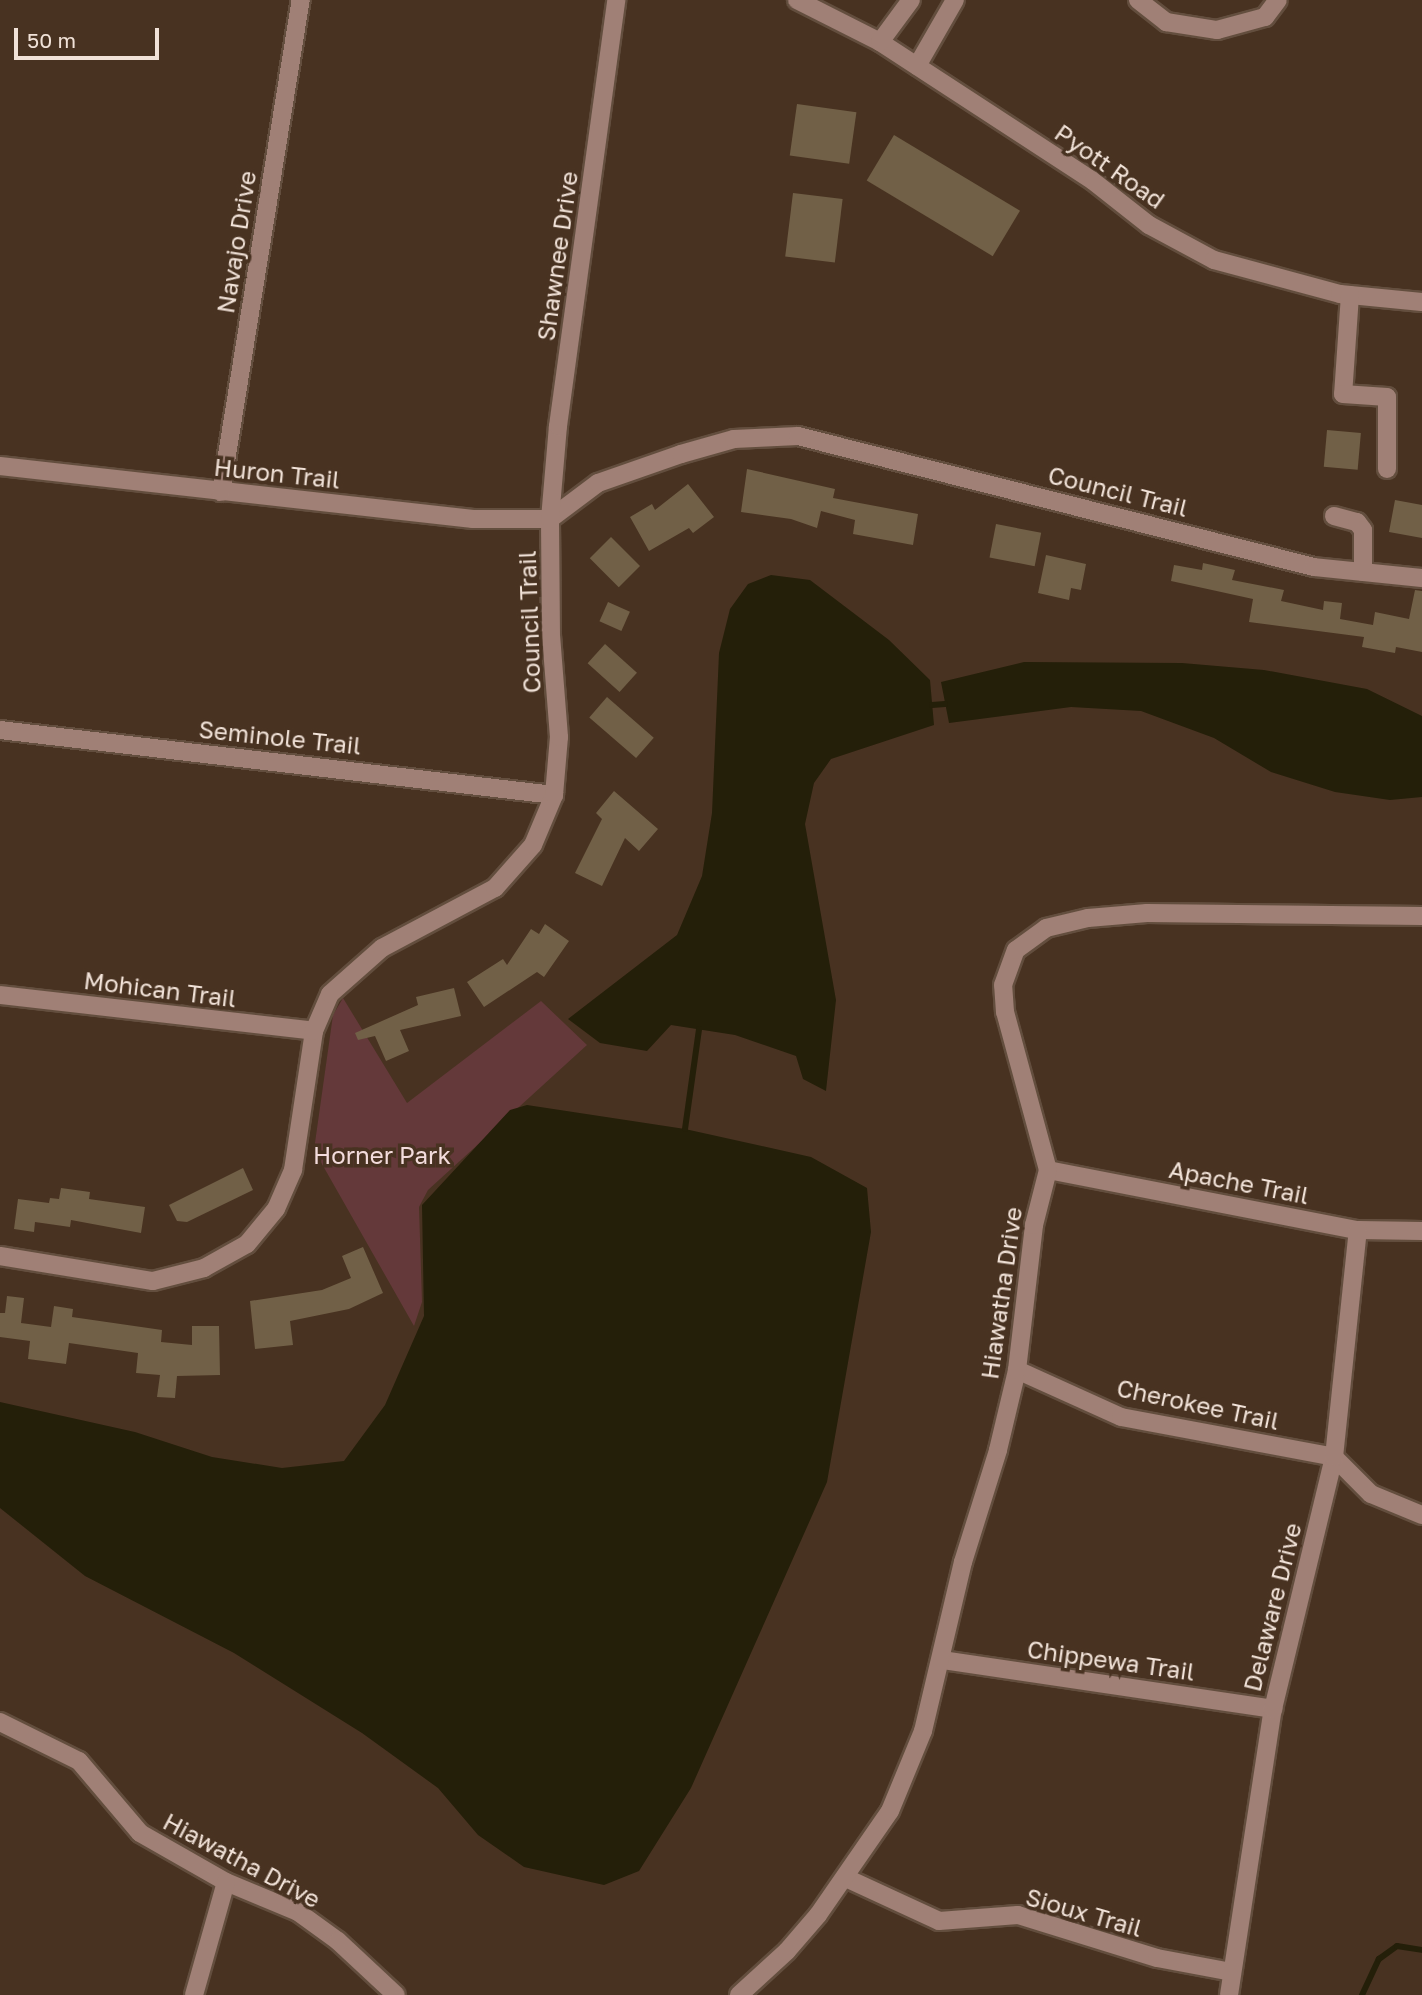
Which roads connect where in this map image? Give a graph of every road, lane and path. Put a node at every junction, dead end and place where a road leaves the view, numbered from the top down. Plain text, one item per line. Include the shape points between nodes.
1 (300, 0) edge
2 (616, 0) edge
3 (797, 0) edge
4 (911, 0) edge
5 (955, 0) edge
6 (1138, 0) edge
7 (1278, 0) edge
8 (880, 42) junction
9 (917, 66) junction
10 (1350, 295) junction
11 (1422, 302) edge
12 (0, 466) edge
13 (1387, 469) dead end
14 (221, 492) junction
15 (1334, 516) dead end
16 (550, 519) junction
17 (1363, 572) junction
18 (1422, 578) edge
19 (0, 730) edge
20 (554, 795) junction
21 (1422, 916) edge
22 (0, 995) edge
23 (314, 1031) junction
24 (1048, 1170) junction
25 (1358, 1230) junction
26 (1422, 1231) edge
27 (0, 1256) edge
28 (1017, 1370) junction
29 (1334, 1457) junction
30 (1422, 1515) edge
31 (942, 1660) junction
32 (1273, 1709) junction
33 (0, 1722) edge
34 (846, 1878) junction
35 (226, 1882) junction
36 (1232, 1972) junction
37 (194, 1995) edge
38 (396, 1995) edge
39 (739, 1995) edge
40 (1229, 1995) edge

1 - 14 street, Navajo Drive
2 - 16 street, Shawnee Drive via 558,426
3 - 8 street, Pyott Road
4 - 8 street
5 - 9 street
6 - 7 street via 1166,22 1217,30 1265,17
8 - 9 street, Pyott Road
9 - 10 street, Pyott Road via 1093,181 1149,225 1214,260
10 - 11 street, Pyott Road
10 - 13 street via 1343,394 1387,397
12 - 14 street, Huron Trail
14 - 16 street, Huron Trail via 473,519
15 - 17 street via 1357,522 1363,530
16 - 17 street, Council Trail via 598,483 681,454 734,439 798,436 1314,567
16 - 20 street, Council Trail via 551,636 559,737
17 - 18 street, Council Trail
19 - 20 street, Seminole Trail
20 - 23 street, Council Trail via 533,845 495,888 382,948 330,995
21 - 24 street, Hiawatha Drive via 1147,913 1077,920 1027,938 1006,968 1005,1012
22 - 23 street, Mohican Trail
23 - 27 street, Council Trail via 293,1170 264,1228 227,1258 182,1276 153,1281
24 - 25 street, Apache Trail
24 - 28 street, Hiawatha Drive via 1034,1224
25 - 26 street, Apache Trail
25 - 29 street, Delaware Drive
28 - 29 street, Cherokee Trail via 1121,1417
28 - 31 street, Hiawatha Drive via 956,1588
29 - 30 street via 1371,1494
29 - 32 street, Delaware Drive
31 - 32 street, Chippewa Trail
31 - 34 street, Hiawatha Drive via 901,1787
32 - 36 street, Delaware Drive
33 - 35 street, Hiawatha Drive via 79,1761 140,1833
34 - 36 street, Sioux Trail via 939,1921 1018,1915 1180,1964
34 - 39 street, Hiawatha Drive via 787,1951
35 - 37 street
35 - 38 street, Hiawatha Drive via 298,1912 338,1941
36 - 40 street, Delaware Drive

